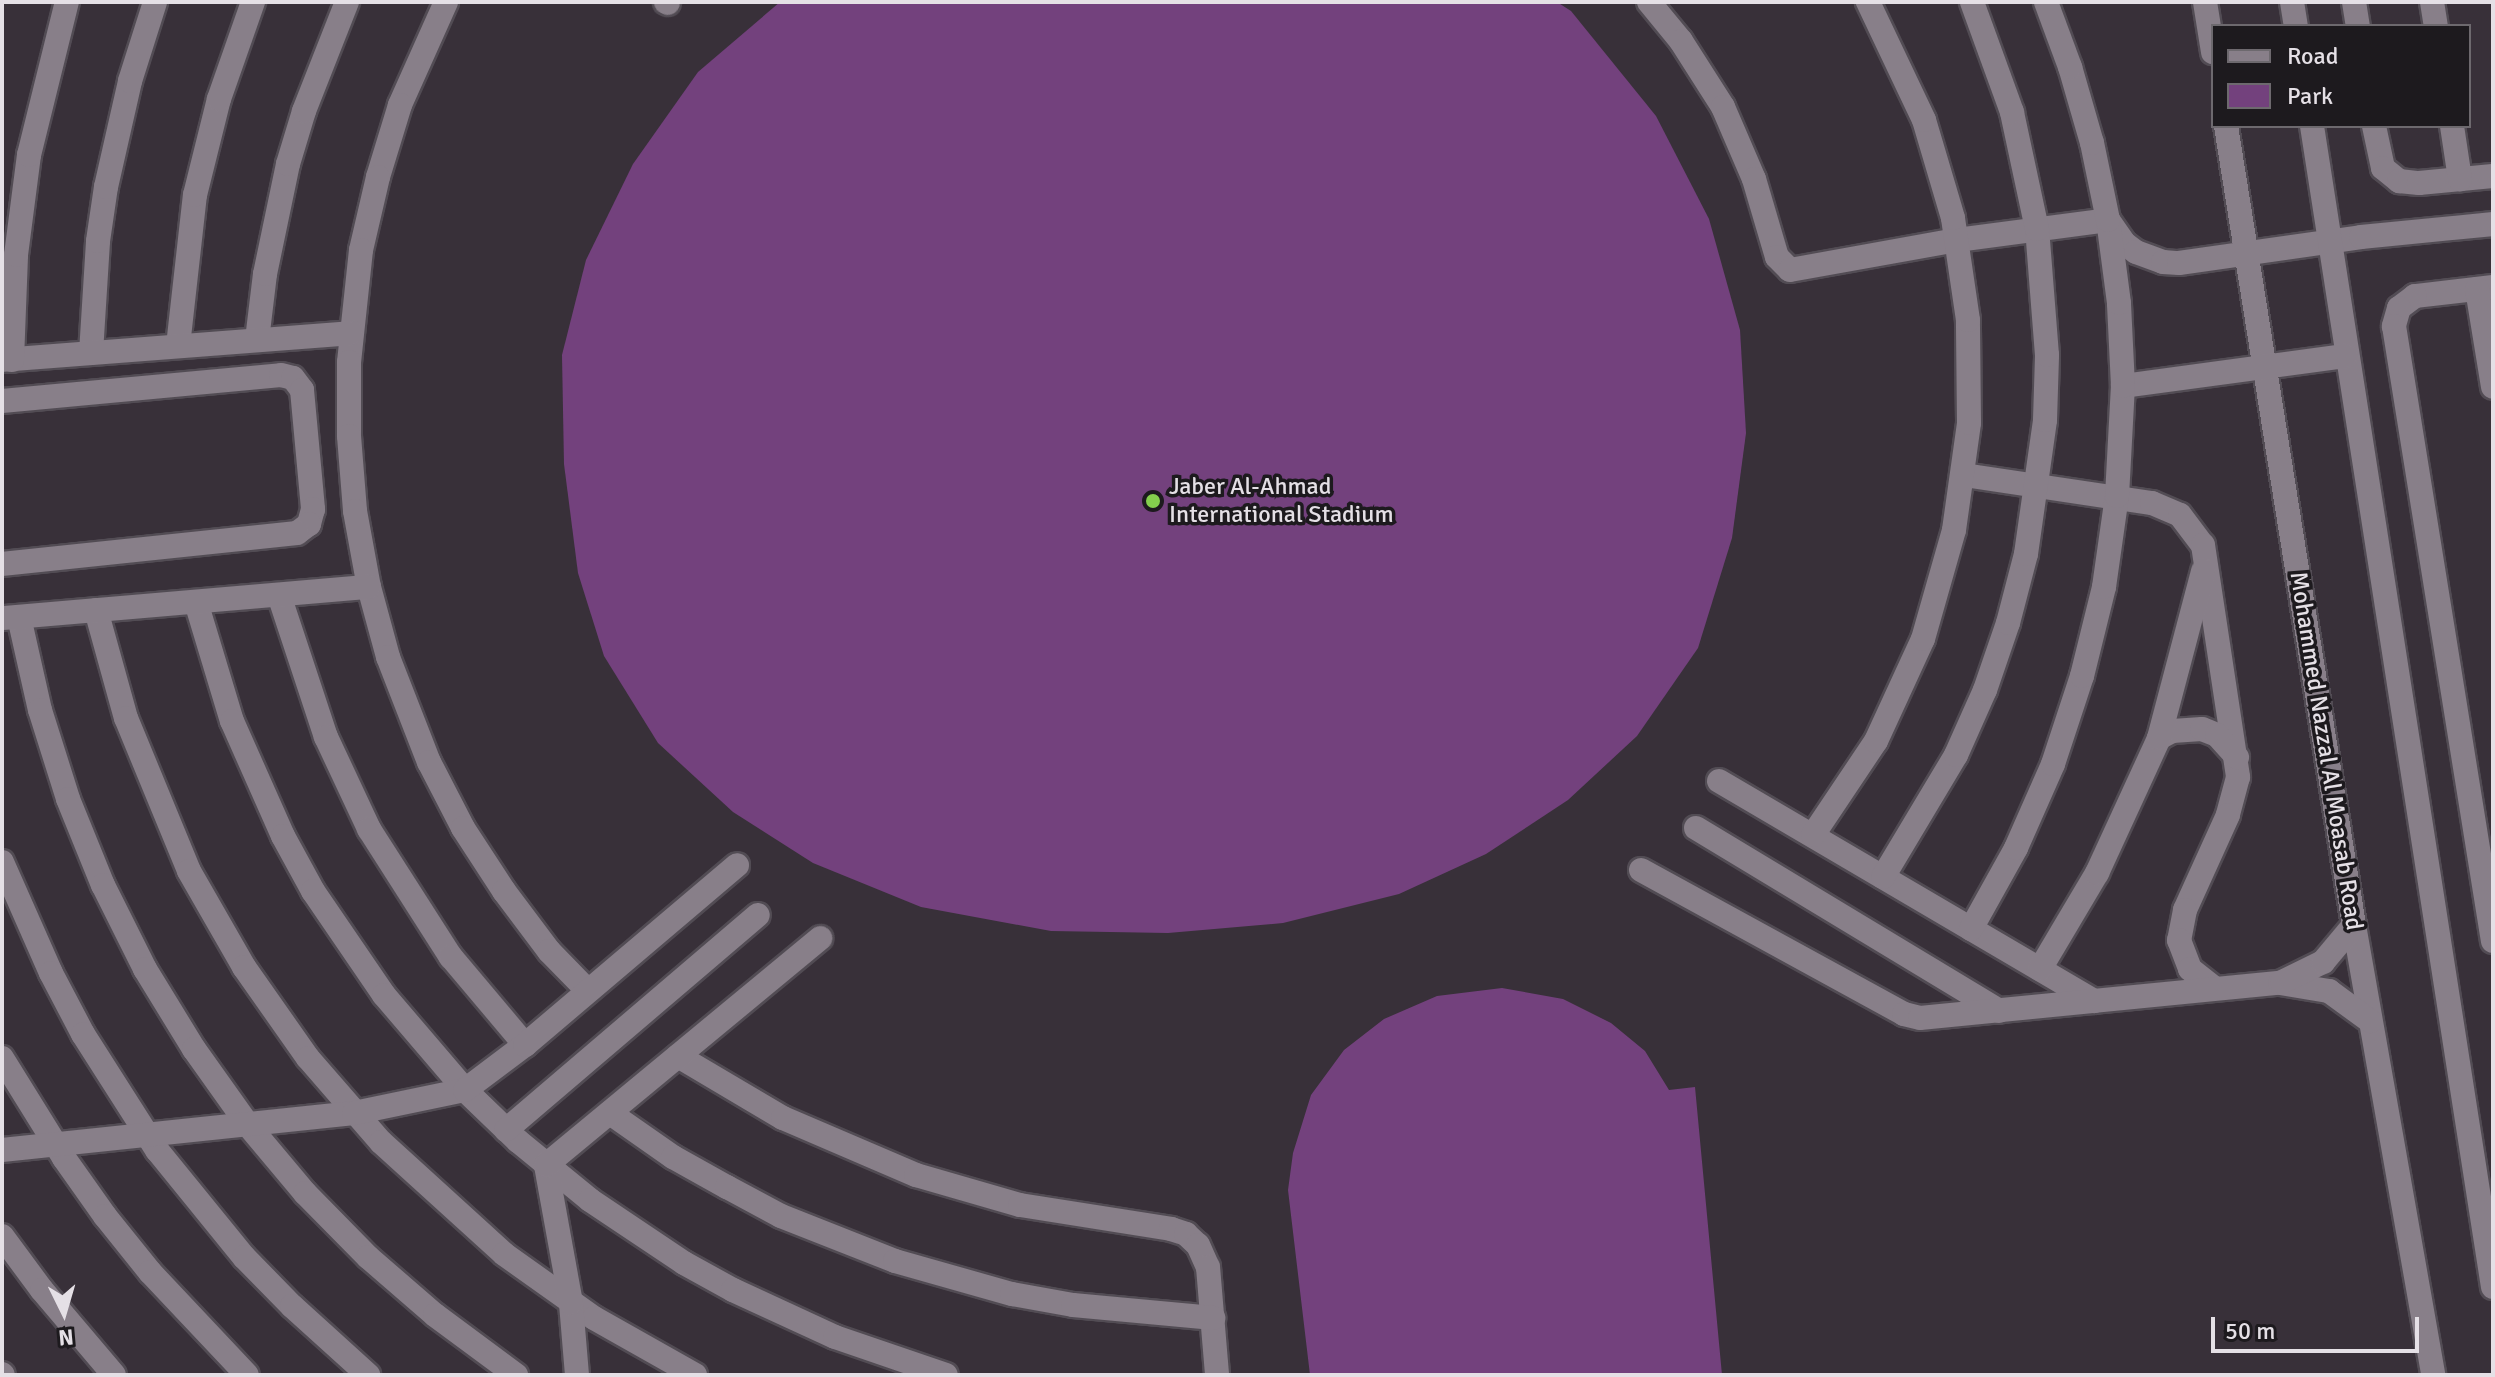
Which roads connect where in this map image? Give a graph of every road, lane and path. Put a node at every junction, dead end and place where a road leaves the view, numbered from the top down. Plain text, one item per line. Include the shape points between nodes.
1 (67, 2) edge
2 (155, 2) edge
3 (253, 2) edge
4 (347, 2) edge
5 (446, 2) edge
6 (1649, 2) edge
7 (1868, 2) edge
8 (1972, 2) edge
9 (2046, 2) edge
10 (2205, 2) edge
11 (2292, 2) edge
12 (2354, 2) edge
13 (2432, 2) edge
14 (2296, 24) edge
15 (2358, 24) edge
16 (2436, 24) edge
17 (2211, 40) edge
18 (2226, 128) edge
19 (2312, 128) edge
20 (2374, 128) edge
21 (2452, 128) edge
22 (2493, 176) edge
23 (2460, 179) junction
24 (2108, 220) junction
25 (2493, 224) edge
26 (2037, 229) junction
27 (1957, 240) junction
28 (2330, 241) junction
29 (2247, 252) junction
30 (2485, 288) edge
31 (351, 333) junction
32 (257, 340) junction
33 (178, 346) junction
34 (91, 353) junction
35 (2346, 356) junction
36 (7, 360) edge
37 (2265, 369) junction
38 (2123, 386) junction
39 (2493, 387) edge
40 (2, 401) edge
41 (1964, 475) junction
42 (2039, 484) junction
43 (2117, 496) junction
44 (2207, 557) junction
45 (2, 564) edge
46 (369, 587) junction
47 (279, 595) junction
48 (196, 602) junction
49 (96, 610) junction
50 (10, 618) edge
51 (2159, 738) junction
52 (2237, 757) junction
53 (1719, 781) dead end
54 (1696, 828) dead end
55 (1813, 835) junction
56 (2, 862) edge
57 (737, 865) dead end
58 (1641, 870) dead end
59 (1883, 877) junction
60 (758, 915) dead end
61 (2354, 925) junction
62 (1971, 929) junction
63 (820, 938) dead end
64 (2493, 941) edge
65 (2040, 969) junction
66 (2280, 983) junction
67 (2214, 988) junction
68 (587, 990) junction
69 (2094, 1001) junction
70 (1999, 1011) junction
71 (2370, 1021) junction
72 (525, 1045) junction
73 (678, 1056) junction
74 (2, 1058) edge
75 (465, 1090) junction
76 (354, 1113) junction
77 (610, 1113) junction
78 (248, 1125) junction
79 (506, 1130) junction
80 (148, 1136) junction
81 (55, 1145) junction
82 (2, 1150) edge
83 (546, 1165) junction
84 (2, 1236) edge
85 (2493, 1287) edge
86 (571, 1303) junction
87 (1213, 1318) junction
88 (114, 1375) edge
89 (247, 1375) edge
90 (368, 1375) edge
91 (516, 1375) edge
92 (577, 1375) edge
93 (695, 1375) edge
94 (946, 1375) edge
95 (1217, 1375) edge
96 (2433, 1375) edge

1 - 36 street via 27,168
2 - 34 street via 106,187
3 - 33 street via 219,99 198,183
4 - 32 street via 288,164
5 - 31 street via 414,70 381,165 361,250
6 - 27 street via 1723,107 1784,268 1796,271
7 - 27 street via 1924,120
8 - 26 street via 2012,112
9 - 24 street via 2075,82
10 - 17 street
11 - 14 street
12 - 15 street
13 - 16 street
18 - 29 street, Mohammed Nazzal Al Moasab Road
19 - 28 street
20 - 23 street via 2383,168 2399,181
21 - 23 street
22 - 23 street
24 - 26 street
24 - 29 street via 2124,243 2163,262
24 - 38 street
25 - 28 street
26 - 27 street
26 - 42 street via 2047,355
27 - 41 street via 1970,371
28 - 29 street
28 - 35 street
29 - 37 street, Mohammed Nazzal Al Moasab Road
30 - 39 street
30 - 64 street via 2415,296 2399,308 2394,326
31 - 32 street
31 - 46 street via 351,474
32 - 33 street
33 - 34 street
34 - 36 street
35 - 37 street
35 - 85 street
37 - 38 street
37 - 61 street, Mohammed Nazzal Al Moasab Road
38 - 43 street
40 - 45 street via 293,378 302,390 313,509 309,524 297,533
41 - 42 street
41 - 55 street via 1923,639 1876,741
42 - 43 street
42 - 59 street via 2023,568 1985,690 1936,792
43 - 44 street via 2180,515 2197,534
43 - 62 street via 2104,587 2053,764 2016,848
44 - 51 street
44 - 52 street
46 - 47 street
46 - 68 street via 400,693 445,796 504,891 549,951
47 - 48 street
47 - 72 street via 326,737 369,829 451,957
48 - 49 street
48 - 75 street via 244,750 313,891 384,995
49 - 50 street
49 - 76 street via 135,744 189,871 275,1013
50 - 78 street via 68,799 103,885 145,969
51 - 52 street via 2172,731 2202,729
51 - 65 street via 2097,873
52 - 67 street via 2234,798 2180,925 2183,955
53 - 55 street
54 - 70 street
55 - 59 street
56 - 80 street via 83,1034
57 - 68 street
58 - 70 street via 1904,1014 1920,1018
59 - 62 street
60 - 79 street
61 - 66 street via 2323,962
61 - 71 street, Mohammed Nazzal Al Moasab Road
62 - 65 street
63 - 73 street
65 - 69 street
66 - 67 street
66 - 71 street via 2329,991
67 - 69 street
68 - 72 street
69 - 70 street
71 - 96 street, Mohammed Nazzal Al Moasab Road
72 - 75 street
73 - 77 street
73 - 87 street via 794,1123 916,1175 1020,1205 1179,1231 1206,1259
74 - 81 street
75 - 76 street
75 - 79 street
76 - 78 street
76 - 86 street via 461,1219
77 - 83 street
77 - 87 street via 673,1157 754,1202 895,1261 1043,1300
78 - 80 street
78 - 91 street via 368,1257
79 - 83 street
80 - 81 street
80 - 90 street via 244,1257
81 - 82 street
81 - 89 street via 150,1272
83 - 86 street
83 - 94 street via 636,1232 733,1290 835,1337
84 - 88 street
86 - 92 street
86 - 93 street
87 - 95 street

